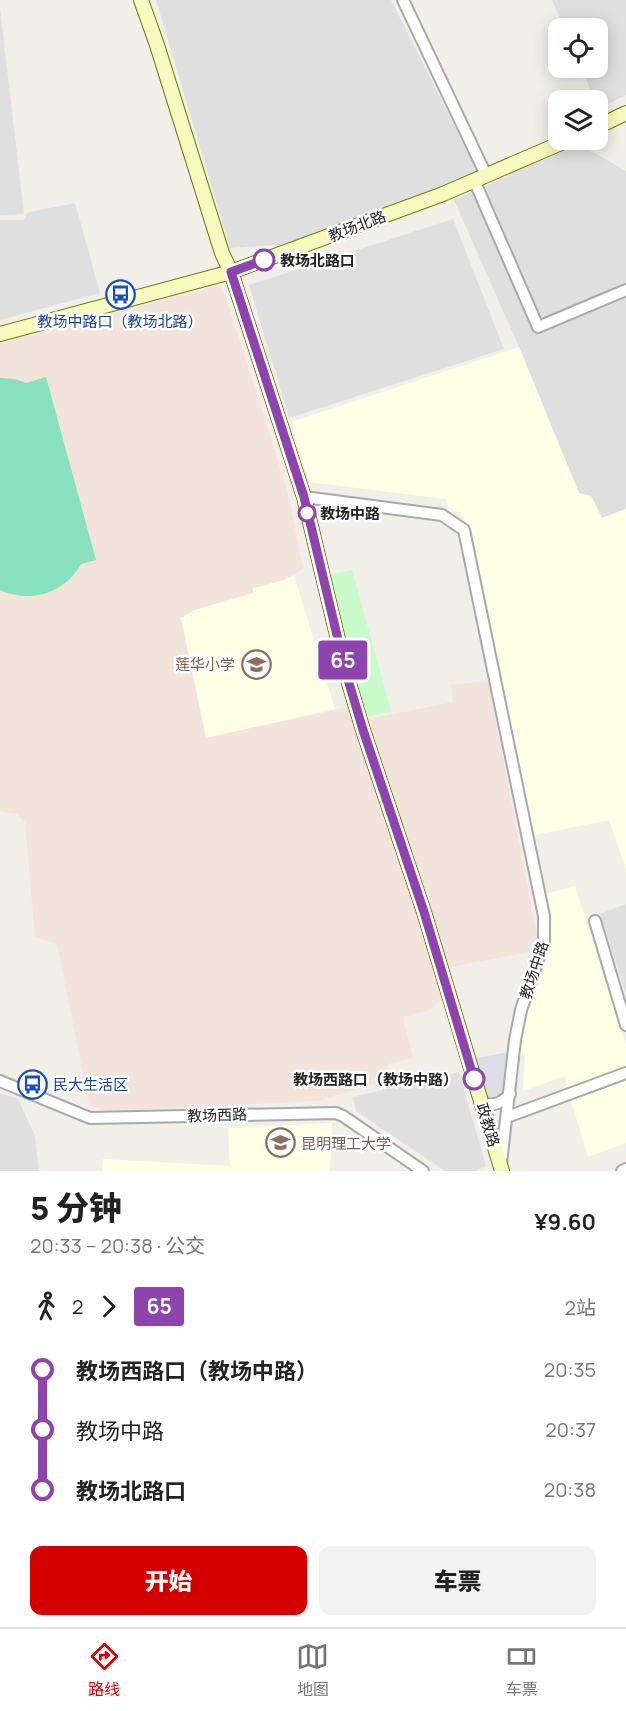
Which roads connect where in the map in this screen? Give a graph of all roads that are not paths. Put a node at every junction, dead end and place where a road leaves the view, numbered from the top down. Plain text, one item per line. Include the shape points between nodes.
1 (141, 0) edge
2 (403, 0) edge
3 (626, 113) edge
4 (608, 122) edge
5 (548, 148) edge
6 (480, 177) junction
7 (231, 272) junction
8 (626, 290) edge
9 (0, 334) edge
10 (304, 497) junction
11 (595, 921) dead end
12 (626, 1024) edge
13 (626, 1073) edge
14 (0, 1081) edge
15 (510, 1094) junction
16 (481, 1103) junction
17 (507, 1118) junction
18 (502, 1168) edge
19 (423, 1171) edge

1 - 7 main road
2 - 6 street
3 - 4 main road
5 - 6 main road, 教场北路
6 - 7 main road, 教场北路
6 - 8 street via 538,327
7 - 9 main road, 教场北路
7 - 10 main road
10 - 15 street, 教场中路 via 442,515 464,530 546,931 514,1040
10 - 16 main road, 政教路 via 349,684 424,912
11 - 12 street
13 - 17 street
14 - 19 street, 教场西路 via 90,1118 336,1113
15 - 16 street via 497,1105
15 - 17 street, 教场中路
16 - 18 main road, 政教路
17 - 18 street, 教场中路

